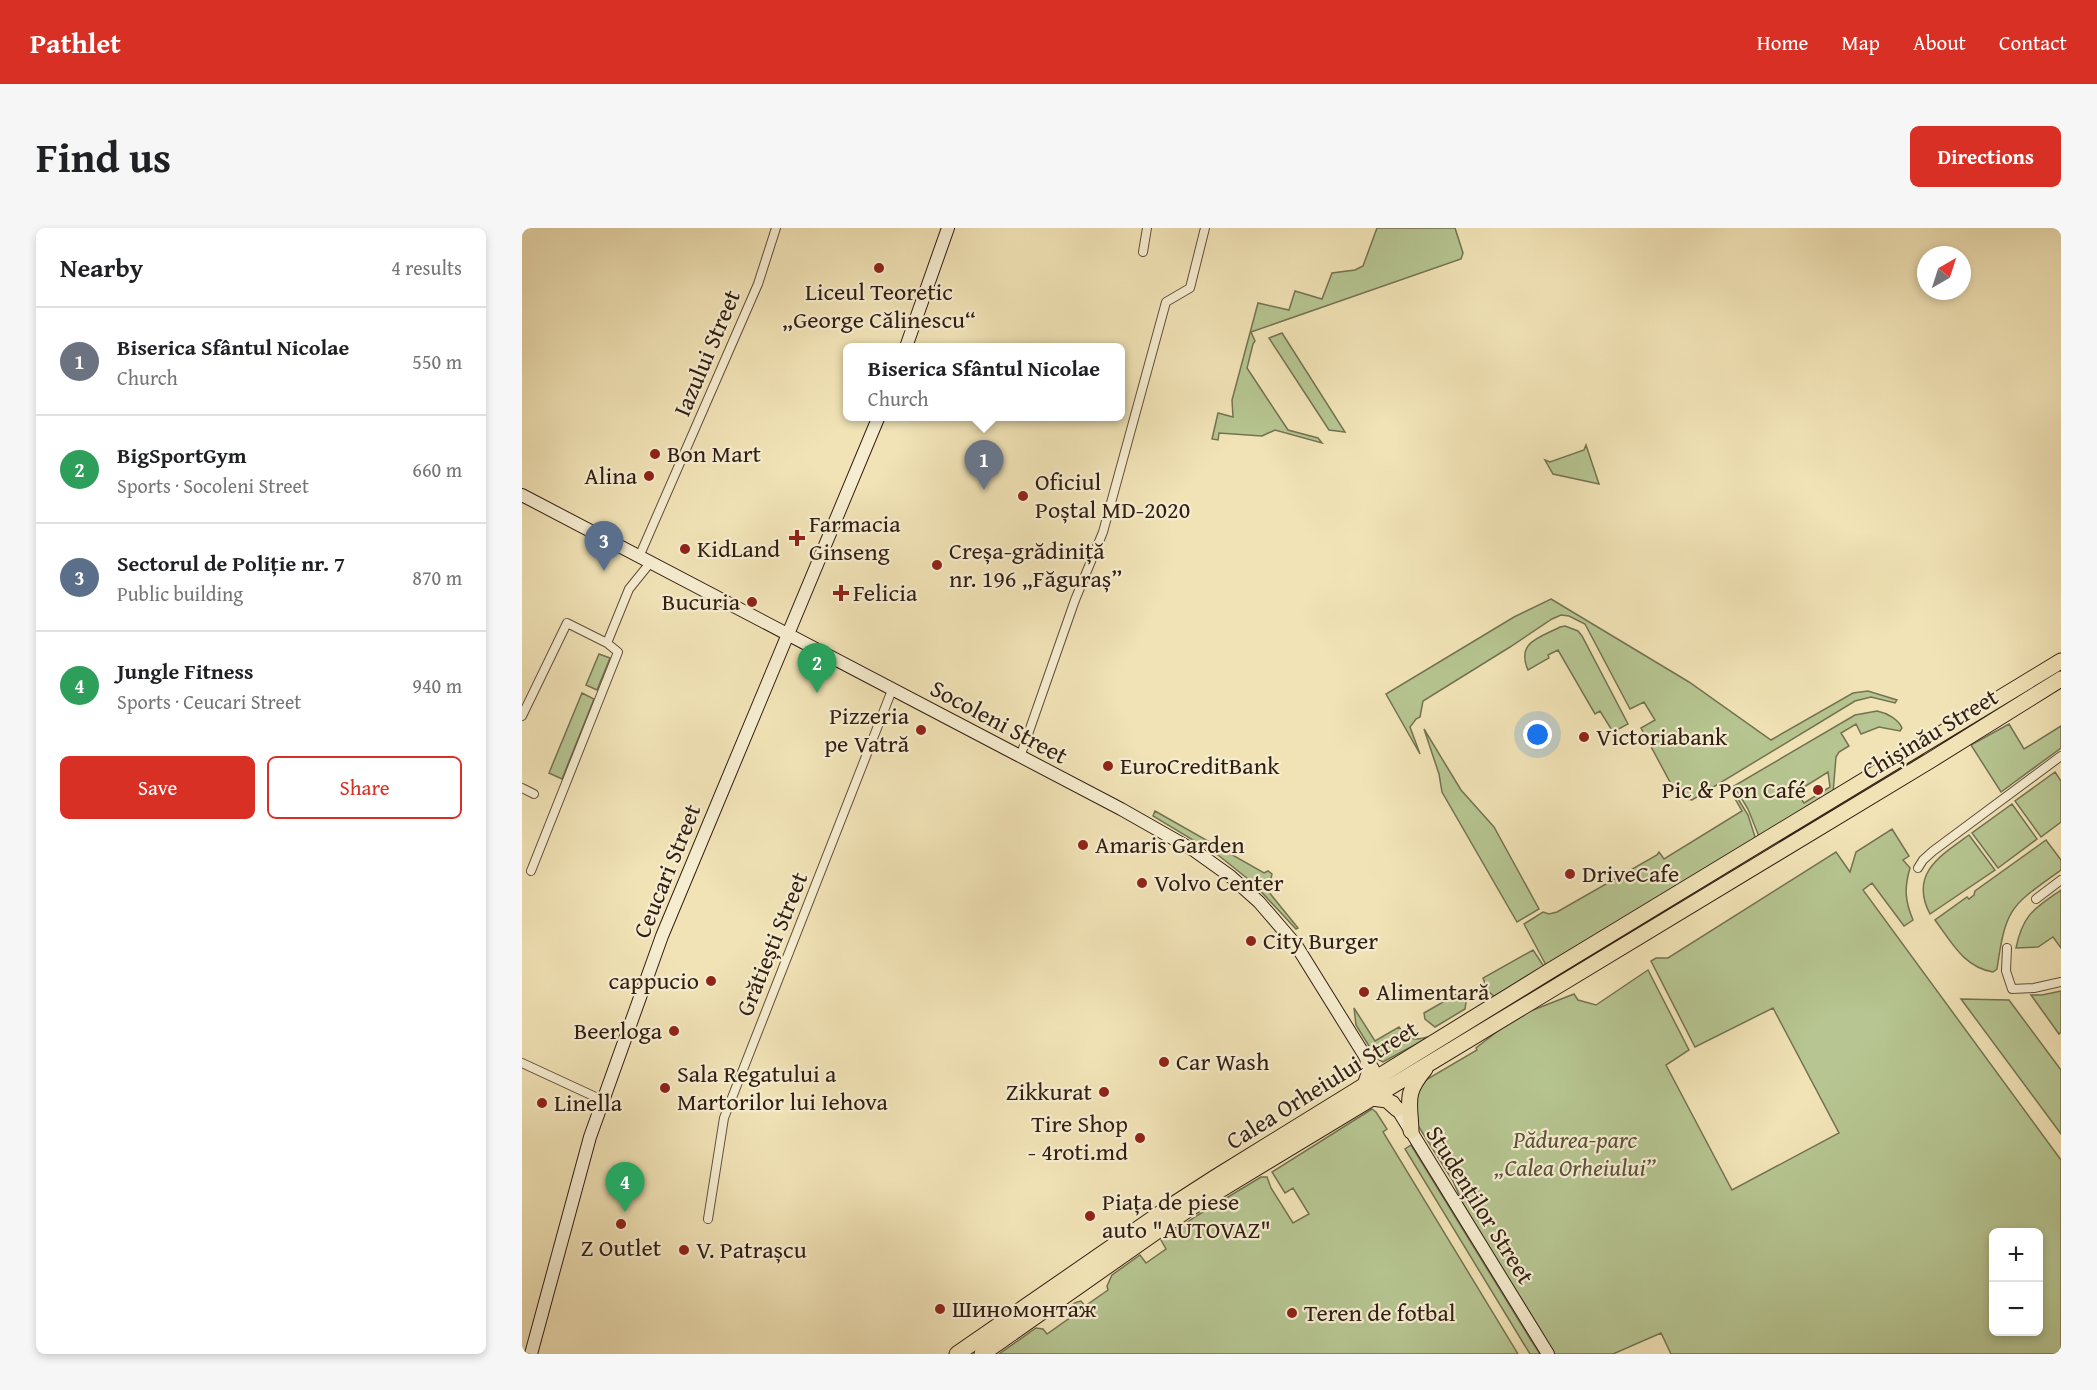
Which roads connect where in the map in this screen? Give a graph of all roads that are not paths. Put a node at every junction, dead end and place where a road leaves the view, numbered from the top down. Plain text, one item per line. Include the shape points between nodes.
1 (776, 228) edge
2 (948, 228) edge
3 (1148, 228) edge
4 (1205, 228) edge
5 (1143, 252) dead end
6 (908, 343) edge
7 (877, 421) edge
8 (522, 495) edge
9 (645, 560) junction
10 (787, 635) junction
11 (607, 644) junction
12 (2061, 661) edge
13 (2061, 679) edge
14 (892, 690) junction
15 (522, 716) edge
16 (1928, 741) junction
17 (2061, 756) edge
18 (1020, 757) junction
19 (1931, 760) junction
20 (522, 788) edge
21 (534, 794) dead end
22 (1812, 812) joint
23 (1822, 826) joint
24 (1918, 868) dead end
25 (531, 871) dead end
26 (2061, 880) edge
27 (2036, 898) dead end
28 (1606, 937) junction
29 (2007, 948) dead end
30 (1614, 951) junction
31 (2061, 982) edge
32 (1433, 1060) junction
33 (1368, 1062) joint
34 (522, 1063) edge
35 (1375, 1087) junction
36 (602, 1100) junction
37 (1397, 1109) joint
38 (1411, 1131) junction
39 (708, 1219) dead end
40 (1051, 1297) junction
41 (531, 1354) edge
42 (957, 1354) edge
43 (982, 1354) edge
44 (1548, 1354) edge

1 - 9 street, Iazului Street via 758,284
2 - 6 main road
3 - 5 street
4 - 18 street via 1190,288 1166,302 1103,532
7 - 10 main road, Ceucari Street
8 - 9 main road, Socoleni Street
9 - 10 main road, Socoleni Street
9 - 11 street, Iazului Street
10 - 14 main road, Socoleni Street
10 - 36 main road, Ceucari Street via 664,929
11 - 15 street via 567,623
11 - 25 street via 618,652
12 - 16 highway, Chișinău Street
13 - 19 highway, Chișinău Street
14 - 18 main road, Socoleni Street
14 - 39 street, Grătiești Street via 724,1118
16 - 19 highway
16 - 22 highway, Chișinău Street
17 - 24 street via 1933,851
18 - 33 main road, Socoleni Street via 1172,837 1245,889 1296,945
19 - 23 highway, Chișinău Street
20 - 21 street
22 - 28 highway, Calea Orheiului Street
23 - 30 highway, Calea Orheiului Street
26 - 27 street
28 - 30 highway
28 - 35 highway, Calea Orheiului Street
29 - 31 street via 2006,971 2012,989
30 - 32 highway, Calea Orheiului Street
32 - 35 highway, Calea Orheiului Street
32 - 38 highway via 1410,1090
33 - 35 highway
34 - 36 street
35 - 37 highway
35 - 40 highway, Calea Orheiului Street via 1171,1206
36 - 41 main road, Ceucari Street
37 - 38 main road, Studenților Street
38 - 44 main road, Studenților Street
40 - 42 highway, Calea Orheiului Street
40 - 43 highway, Calea Orheiului Street

